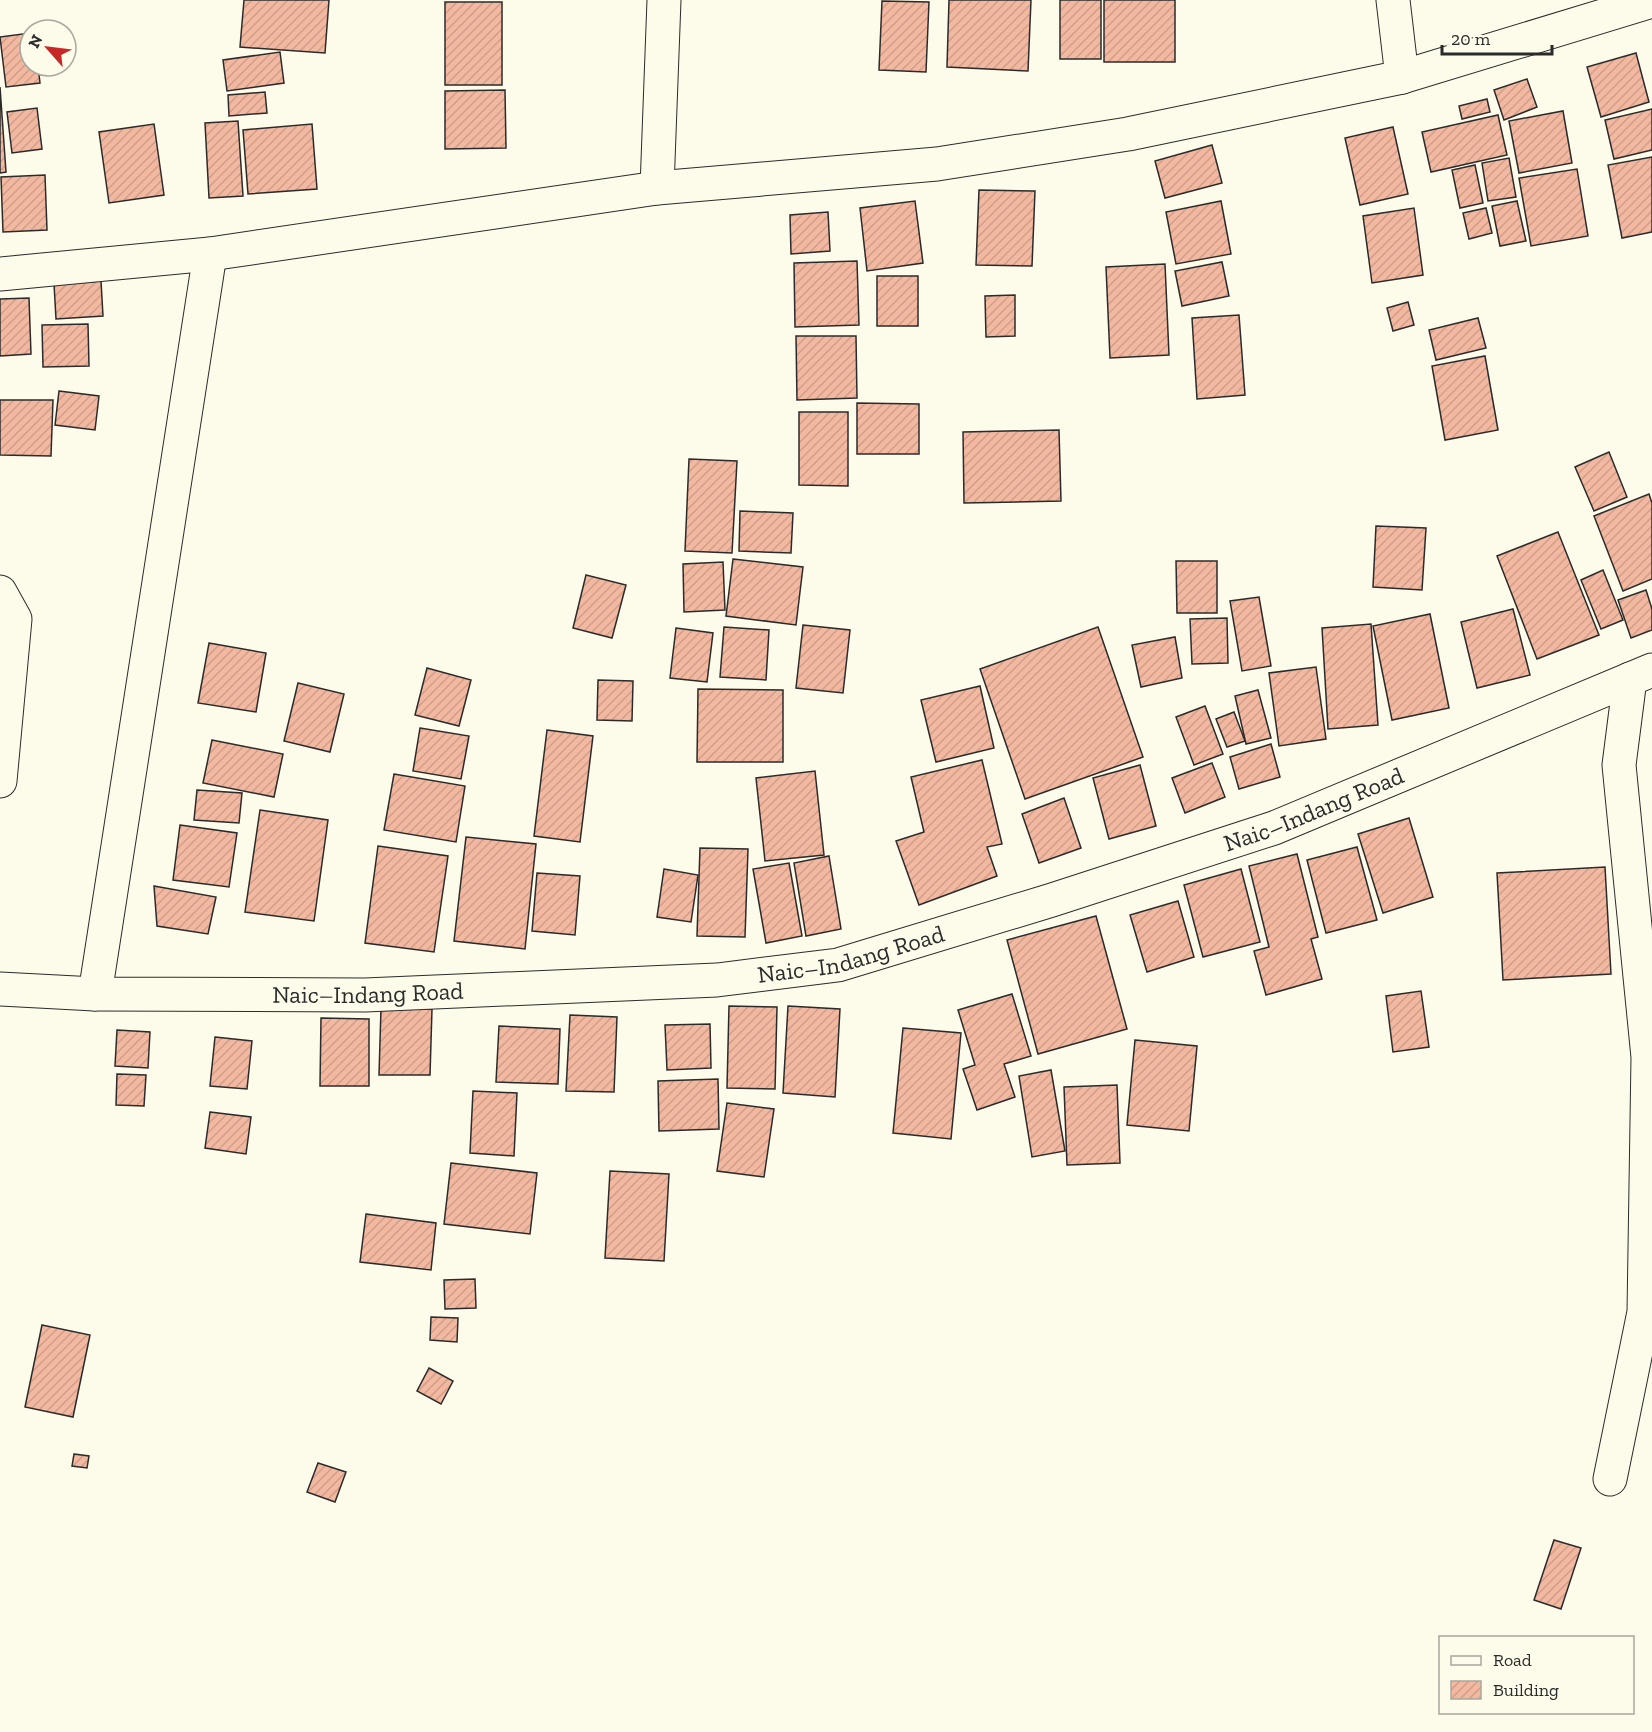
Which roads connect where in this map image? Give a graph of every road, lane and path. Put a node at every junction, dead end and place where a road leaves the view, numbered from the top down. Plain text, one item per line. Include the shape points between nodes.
1 (664, 0) edge
2 (1393, 0) edge
3 (1652, 1) edge
4 (1402, 77) junction
5 (657, 188) junction
6 (210, 254) junction
7 (0, 274) edge
8 (0, 592) edge
9 (1641, 674) edge
10 (0, 774) edge
11 (0, 989) edge
12 (95, 994) junction
13 (1610, 1479) dead end

1 - 5 street
2 - 4 street
3 - 4 street
4 - 5 street via 1128,134 937,164
5 - 6 street
6 - 7 street
6 - 12 street
8 - 10 street via 15,619
9 - 12 street, Naic–Indang Road via 1274,828 838,965 717,980 377,994
9 - 13 street via 1619,765 1648,1057 1644,1312
11 - 12 street, Naic–Indang Road

